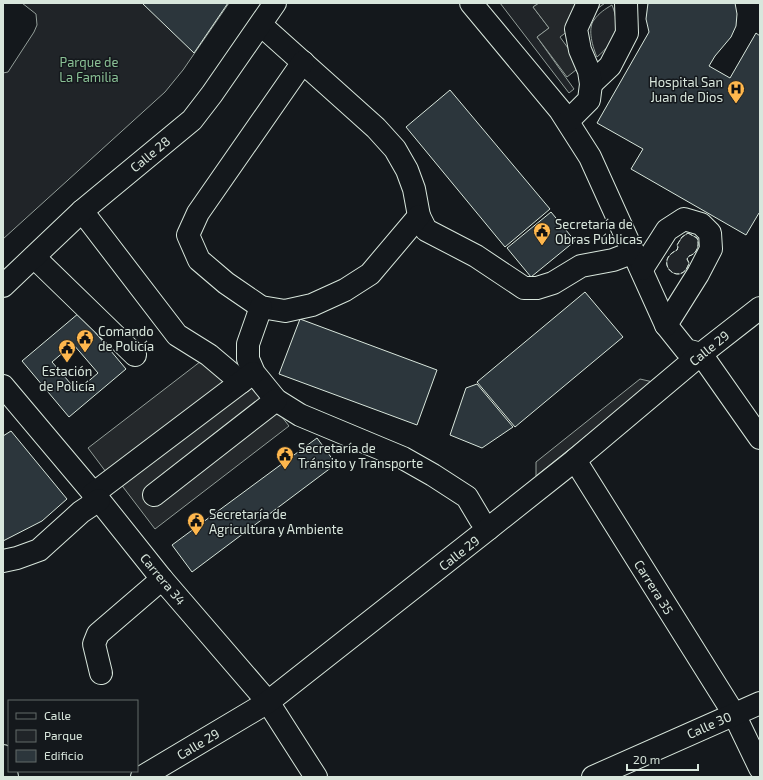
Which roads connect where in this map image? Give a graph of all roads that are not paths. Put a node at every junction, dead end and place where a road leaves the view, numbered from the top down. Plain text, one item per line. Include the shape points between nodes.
1 (275, 3) edge
2 (471, 3) edge
3 (588, 3) edge
4 (626, 3) edge
5 (261, 24) junction
6 (303, 62) junction
7 (591, 84) junction
8 (568, 121) junction
9 (82, 211) junction
10 (419, 216) junction
11 (34, 257) junction
12 (638, 261) junction
13 (3, 286) edge
14 (261, 307) junction
15 (760, 308) edge
16 (666, 325) junction
17 (701, 354) junction
18 (135, 355) dead end
19 (247, 377) junction
20 (3, 386) edge
21 (276, 400) junction
22 (760, 438) edge
23 (575, 460) junction
24 (154, 495) dead end
25 (96, 497) junction
26 (488, 529) junction
27 (8, 566) edge
28 (162, 579) junction
29 (102, 673) dead end
30 (268, 702) junction
31 (760, 703) edge
32 (734, 714) junction
33 (3, 756) edge
34 (760, 768) edge
35 (8, 777) edge
36 (142, 777) edge
37 (316, 777) edge
38 (593, 777) edge

1 - 5 street, Calle 28
2 - 8 street
3 - 7 street via 576,29
4 - 7 street via 627,32 610,66
5 - 6 street
5 - 9 street, Calle 28 via 192,120
6 - 10 street via 376,128 395,149 412,183
6 - 14 street via 198,213 188,235 199,260 226,283
7 - 8 street via 589,100
8 - 12 street via 590,157
9 - 11 street, Calle 28
9 - 19 street via 178,335
10 - 12 street via 426,230 476,256 524,288 537,288 553,283 581,266 613,260
10 - 14 street via 370,274 345,290 312,306 285,311
11 - 13 street, Calle 28
11 - 18 street
12 - 16 street
12 - 16 street via 668,230 684,219 701,224 710,233 711,249
14 - 19 street via 248,344
15 - 17 street, Calle 29
16 - 17 street via 686,350
17 - 22 street
17 - 23 street, Calle 29
19 - 21 street
19 - 25 street
20 - 25 street, Carrera 34
21 - 24 street
21 - 26 street via 300,415 403,458 433,475 467,497
23 - 26 street, Calle 29
23 - 32 street, Carrera 35
25 - 27 street via 39,550
25 - 28 street, Carrera 34
26 - 30 street, Calle 29
28 - 29 street via 98,634 94,644
28 - 30 street, Carrera 34
30 - 36 street, Calle 29
30 - 37 street, Carrera 34
31 - 32 street, Calle 30
32 - 34 street, Carrera 35
32 - 38 street, Calle 30
33 - 35 street

